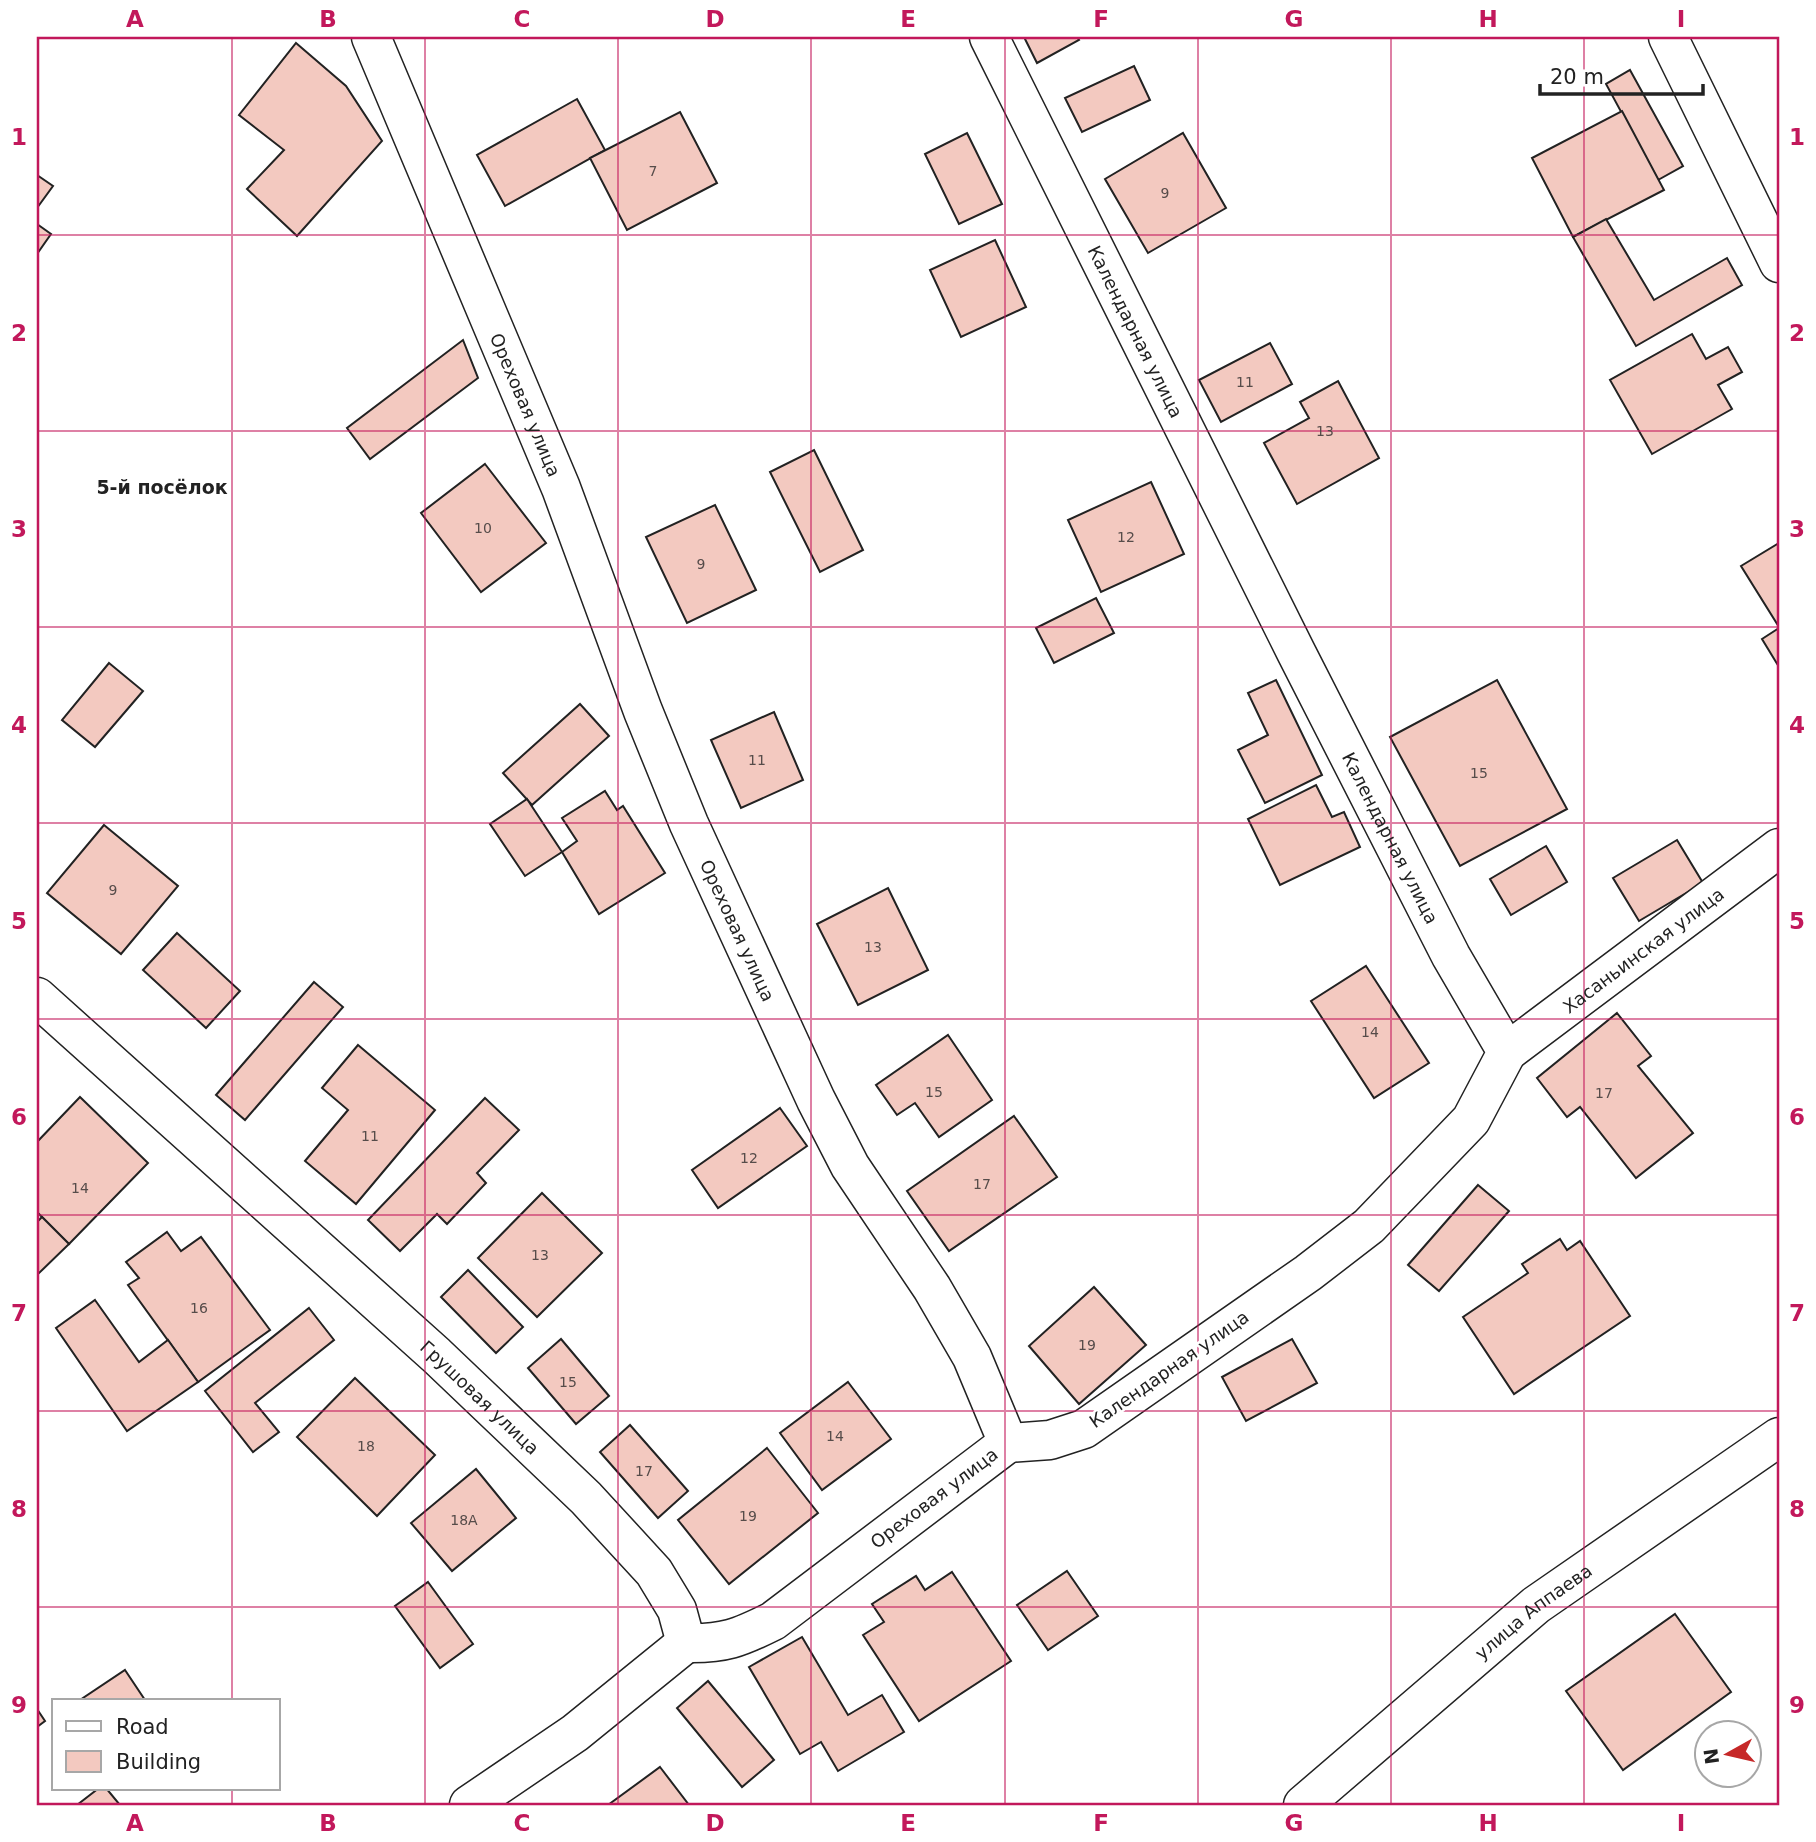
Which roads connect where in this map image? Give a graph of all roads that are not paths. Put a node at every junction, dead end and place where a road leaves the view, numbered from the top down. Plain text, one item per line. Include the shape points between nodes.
1 (371, 37) edge
2 (989, 37) edge
3 (1668, 37) edge
4 (1779, 263) edge
5 (1779, 848) edge
6 (37, 997) edge
7 (1507, 1052) junction
8 (1779, 1437) edge
9 (1008, 1443) junction
10 (685, 1643) junction
11 (470, 1805) edge
12 (1303, 1805) edge

1 - 9 street, Ореховая улица via 561,488 689,824 850,1166 972,1357
2 - 7 street, Календарная улица via 1451,956
3 - 4 street
5 - 7 street, Хасаньинская улица
6 - 10 street, Грушовая улица via 436,1355 586,1498 654,1572 677,1610
7 - 9 street, Календарная улица via 1471,1120 1369,1226 1084,1429 1050,1440
8 - 12 street, улица Аппаева via 1536,1605
9 - 10 street, Ореховая улица via 773,1621 735,1640
10 - 11 street via 575,1733

